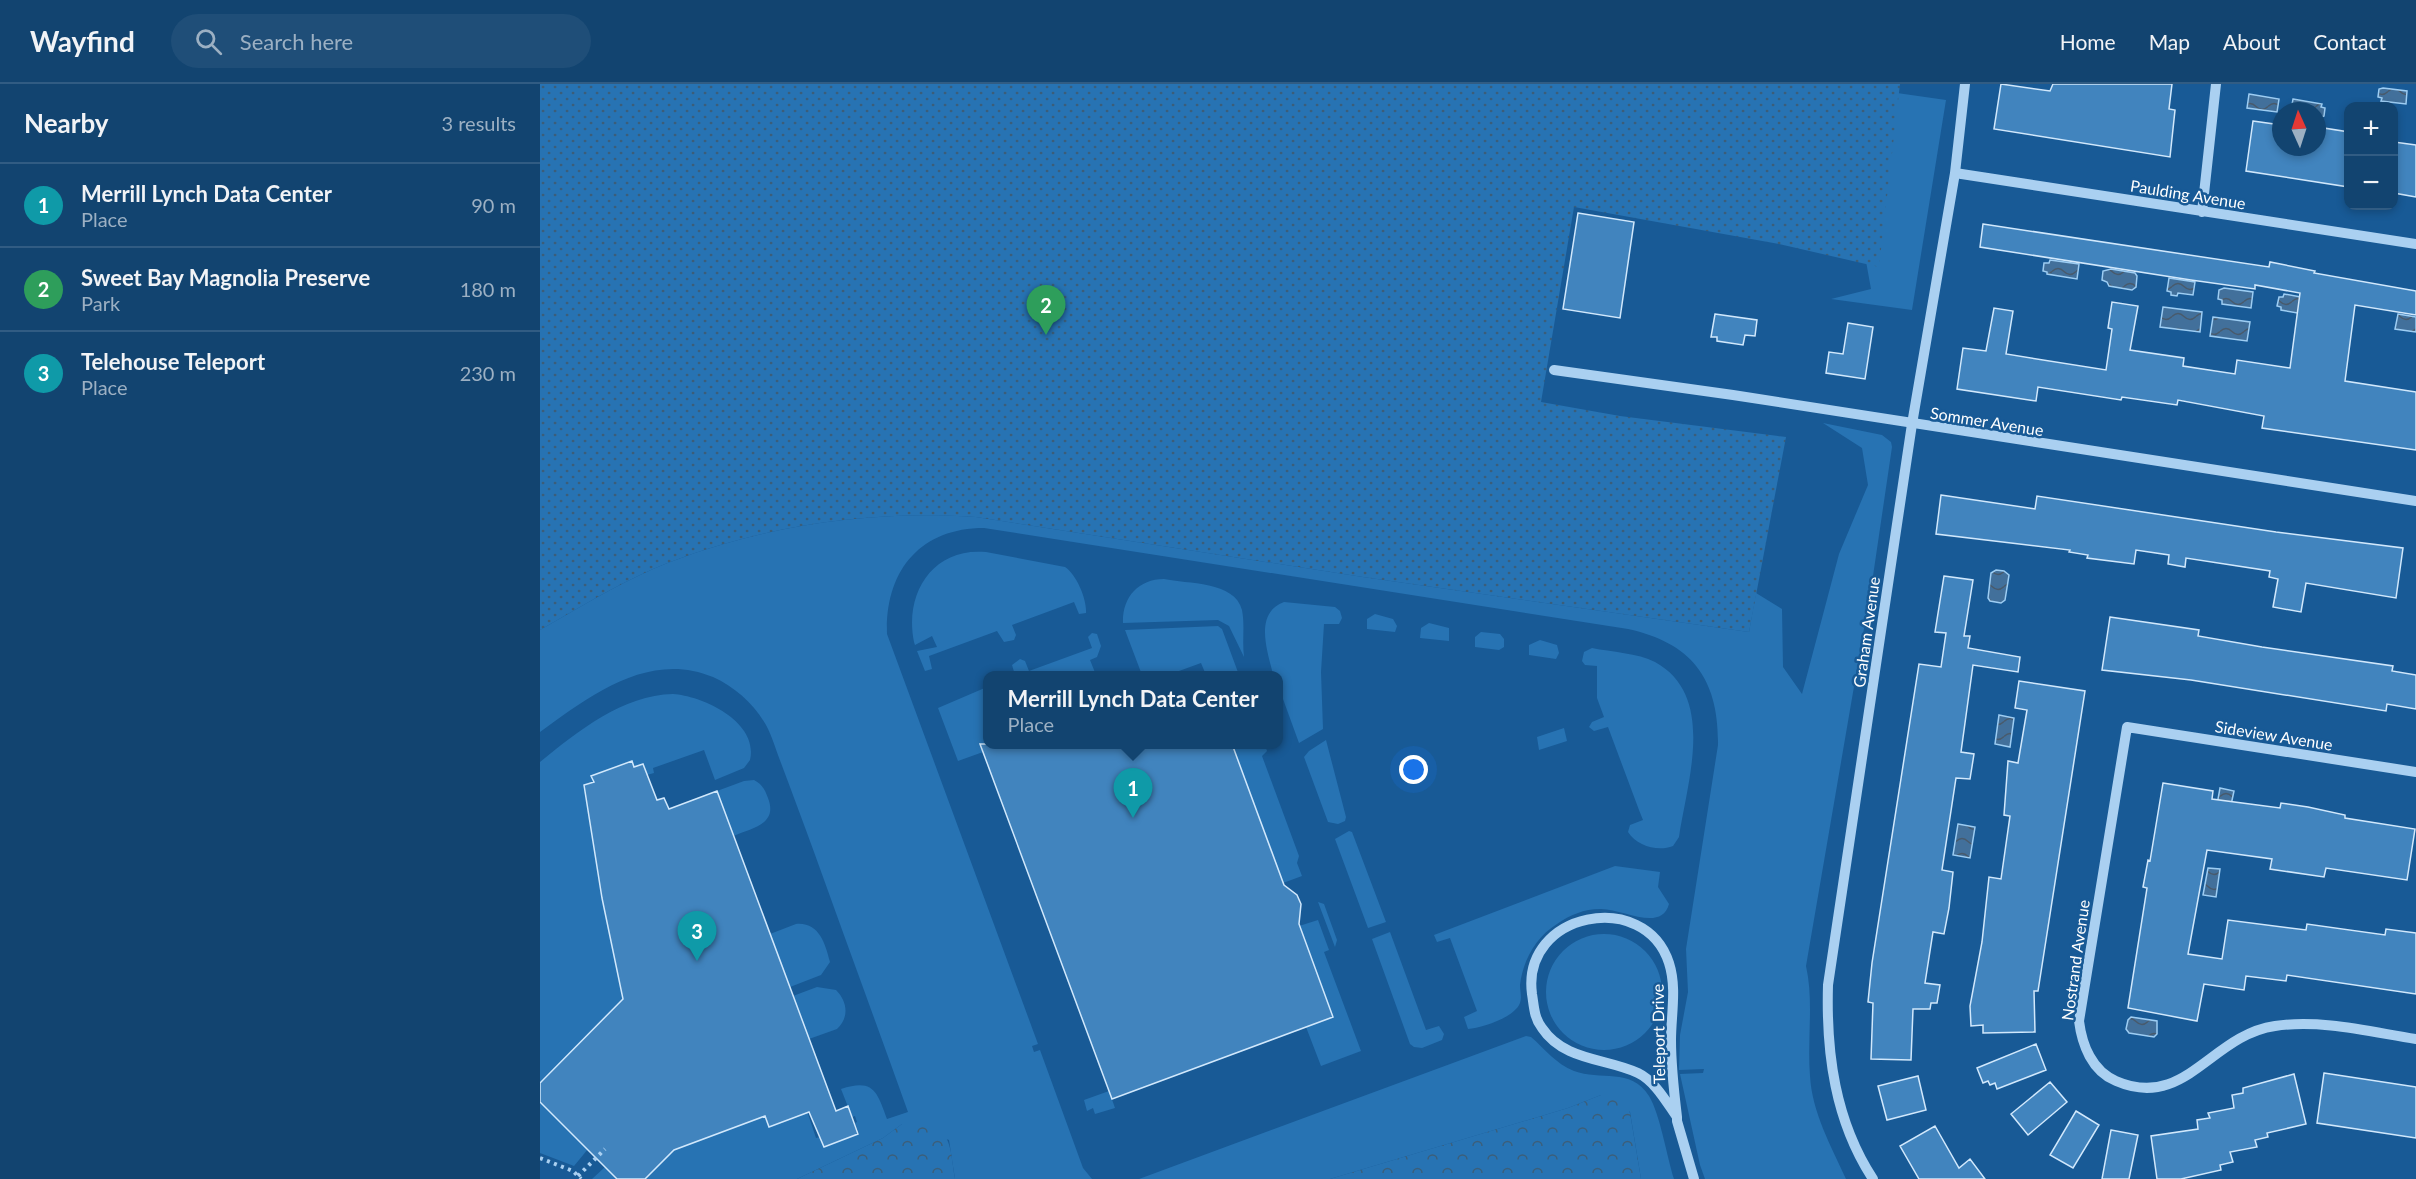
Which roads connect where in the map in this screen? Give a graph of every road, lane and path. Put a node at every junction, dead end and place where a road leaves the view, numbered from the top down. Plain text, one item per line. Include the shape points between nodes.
1 (1965, 84) edge
2 (2216, 84) edge
3 (1955, 173) junction
4 (2202, 212) junction
5 (2416, 244) edge
6 (1554, 370) dead end
7 (1912, 424) junction
8 (2416, 501) edge
9 (2127, 727) joint
10 (2416, 772) edge
11 (2416, 1039) edge
12 (1677, 1117) junction
13 (605, 1149) dead end
14 (540, 1158) edge
15 (579, 1178) edge
16 (1694, 1179) edge
17 (1872, 1179) edge

1 - 3 street, Graham Avenue
2 - 4 street
3 - 4 street, Paulding Avenue
3 - 7 street, Graham Avenue
4 - 5 street, Paulding Avenue
6 - 7 street, Sommer Avenue
7 - 8 street, Sommer Avenue
7 - 17 street, Graham Avenue via 1828,985 1829,1047 1838,1099 1851,1138
9 - 10 street, Sideview Avenue
9 - 11 street, Nostrand Avenue via 2079,1021 2088,1055 2098,1068 2131,1088 2180,1082 2224,1046 2273,1026 2302,1024
12 - 12 street, Teleport Drive via 1672,1057 1673,978 1663,948 1634,924 1615,919 1592,918 1567,925 1552,936 1532,975 1535,1016 1542,1029 1570,1053 1640,1074
12 - 16 street, Teleport Drive
13 - 15 path
14 - 15 path via 573,1171

